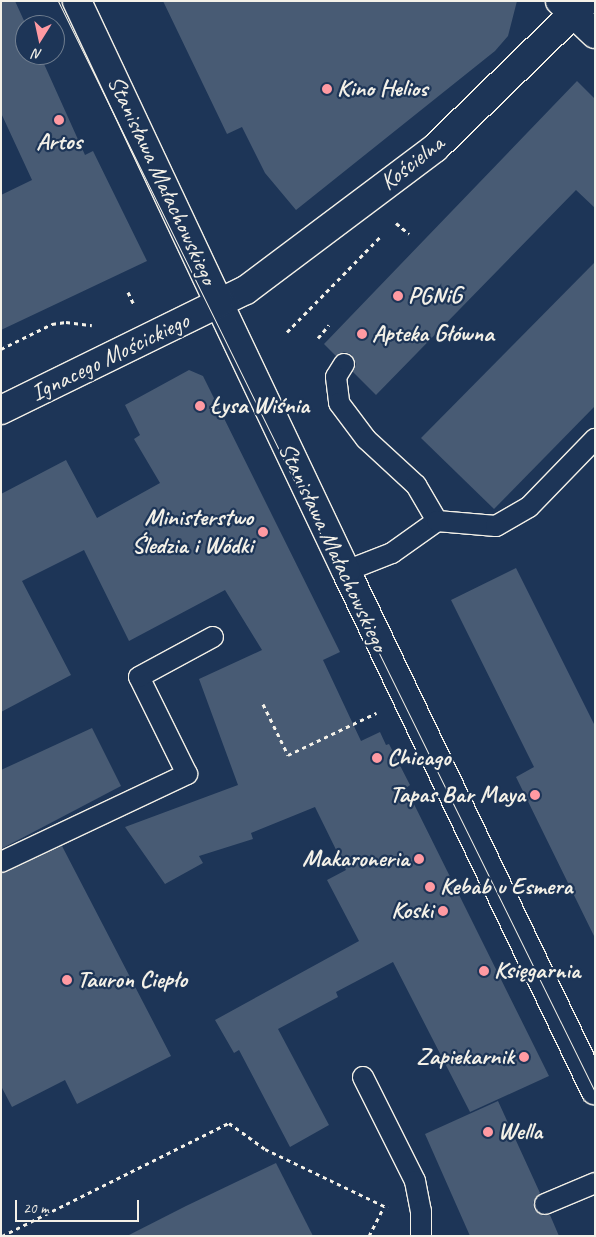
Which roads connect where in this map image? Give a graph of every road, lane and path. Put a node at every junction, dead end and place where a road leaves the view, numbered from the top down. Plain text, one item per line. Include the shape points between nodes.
1 (77, 1) edge
2 (573, 6) edge
3 (595, 34) edge
4 (409, 234) dead end
5 (219, 304) junction
6 (82, 324) dead end
7 (329, 325) dead end
8 (287, 332) dead end
9 (318, 338) dead end
10 (1, 349) edge
11 (344, 364) dead end
12 (1, 410) edge
13 (595, 439) edge
14 (437, 521) junction
15 (346, 571) junction
16 (213, 637) dead end
17 (263, 704) dead end
18 (383, 710) dead end
19 (1, 862) edge
20 (363, 1077) dead end
21 (595, 1090) edge
22 (595, 1183) edge
23 (545, 1204) dead end
24 (384, 1208) junction
25 (421, 1211) junction
26 (2, 1236) edge
27 (369, 1236) edge
28 (421, 1236) edge

1 - 5 street, Stanisława Małachowskiego
2 - 3 street
2 - 5 street, Kościelna via 435,148 246,290
4 - 8 path via 395,222
5 - 12 street, Ignacego Mościckiego
5 - 15 street, Stanisława Małachowskiego
6 - 10 path via 52,324
7 - 9 path
11 - 14 lane via 336,377 339,403 366,439 416,486
13 - 14 lane via 529,507 496,526
14 - 15 lane via 392,553
15 - 21 street, Stanisława Małachowskiego
16 - 19 lane via 139,677 187,774
17 - 18 path via 288,755
20 - 25 lane via 414,1180
22 - 23 lane
24 - 25 path
24 - 26 path via 265,1149 230,1123
24 - 27 path
25 - 28 lane

